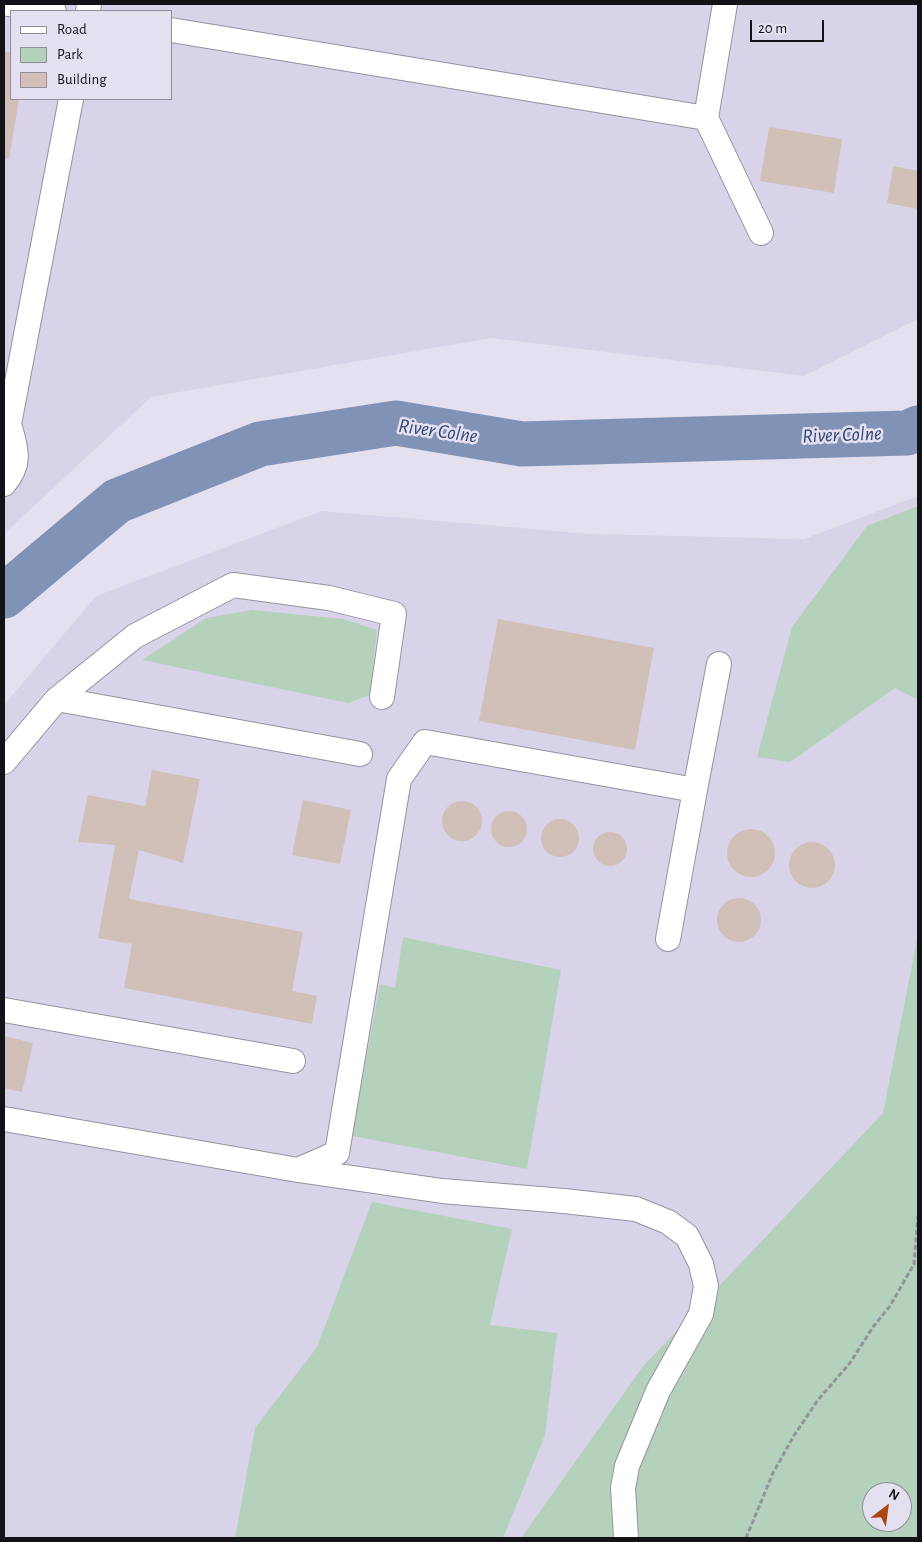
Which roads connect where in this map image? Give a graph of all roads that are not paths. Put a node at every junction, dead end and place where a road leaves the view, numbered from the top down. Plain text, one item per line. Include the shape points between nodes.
1 (8, 4) edge
2 (725, 4) edge
3 (47, 10) edge
4 (172, 30) edge
5 (71, 100) edge
6 (706, 118) junction
7 (761, 233) dead end
8 (7, 423) edge
9 (4, 484) edge
10 (719, 664) dead end
11 (382, 697) dead end
12 (57, 699) junction
13 (360, 754) dead end
14 (4, 762) edge
15 (695, 790) junction
16 (668, 939) dead end
17 (4, 1010) edge
18 (292, 1061) dead end
19 (4, 1118) edge
20 (298, 1170) junction
21 (626, 1538) edge

1 - 3 lane
2 - 6 lane
4 - 6 lane
5 - 8 lane
6 - 7 lane
8 - 9 lane via 17,454 16,467
10 - 15 lane
11 - 12 lane via 394,614 330,598 233,585 135,636
12 - 13 lane
12 - 14 lane
15 - 16 lane
15 - 20 lane via 424,742 399,779 336,1153
17 - 18 lane
19 - 20 lane
20 - 21 lane via 442,1191 636,1210 668,1222 687,1236 701,1264 706,1286 701,1314 658,1391 627,1466 623,1488

